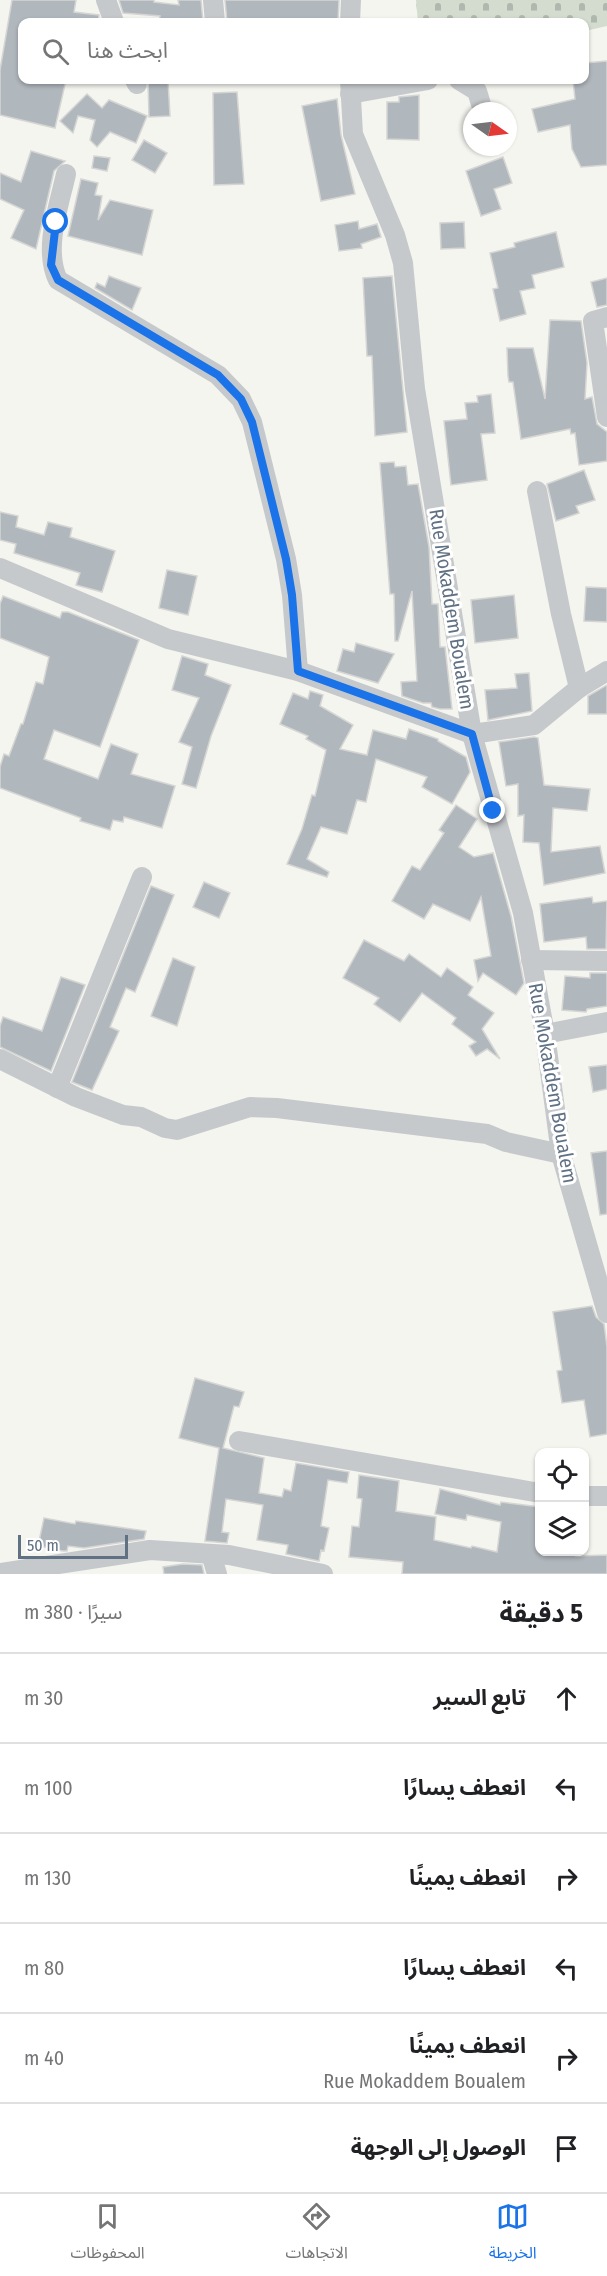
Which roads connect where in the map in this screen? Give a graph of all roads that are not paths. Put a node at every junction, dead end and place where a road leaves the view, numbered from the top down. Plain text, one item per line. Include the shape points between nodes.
1 (106, 0) edge
2 (213, 0) edge
3 (351, 0) edge
4 (113, 18) edge
5 (215, 18) edge
6 (350, 18) edge
7 (383, 84) edge
8 (466, 84) edge
9 (350, 87) edge
10 (480, 102) edge
11 (66, 174) dead end
12 (607, 317) edge
13 (607, 413) edge
14 (537, 491) dead end
15 (0, 568) edge
16 (298, 671) junction
17 (607, 671) edge
18 (579, 688) junction
19 (472, 734) junction
20 (142, 878) dead end
21 (531, 960) junction
22 (607, 961) edge
23 (607, 1022) edge
24 (545, 1034) junction
25 (0, 1059) edge
26 (57, 1088) junction
27 (561, 1154) junction
28 (606, 1306) edge
29 (239, 1441) dead end
30 (535, 1492) edge
31 (589, 1496) edge
32 (607, 1496) edge
33 (212, 1554) junction
34 (0, 1573) edge
35 (217, 1574) edge
36 (323, 1574) edge

1 - 4 street
2 - 5 street
3 - 6 street
7 - 9 street
8 - 10 street via 477,91
9 - 19 street, Rue Mokaddem Boualem via 353,134 403,263 415,389
11 - 16 street via 51,265 58,280 218,375 241,399 252,422 286,559
12 - 13 street via 593,321
14 - 18 street
15 - 16 street via 168,639
16 - 19 street
17 - 18 street
18 - 19 street via 534,725
19 - 21 street, Rue Mokaddem Boualem via 523,913
20 - 26 street
21 - 22 street
21 - 24 street, Rue Mokaddem Boualem
23 - 24 street
24 - 27 street, Rue Mokaddem Boualem
25 - 26 street
26 - 27 street via 123,1115 177,1130 250,1107 277,1108 488,1134
27 - 28 street, Rue Mokaddem Boualem
29 - 30 street
31 - 32 street
33 - 34 street via 150,1550
33 - 35 street
33 - 36 street

